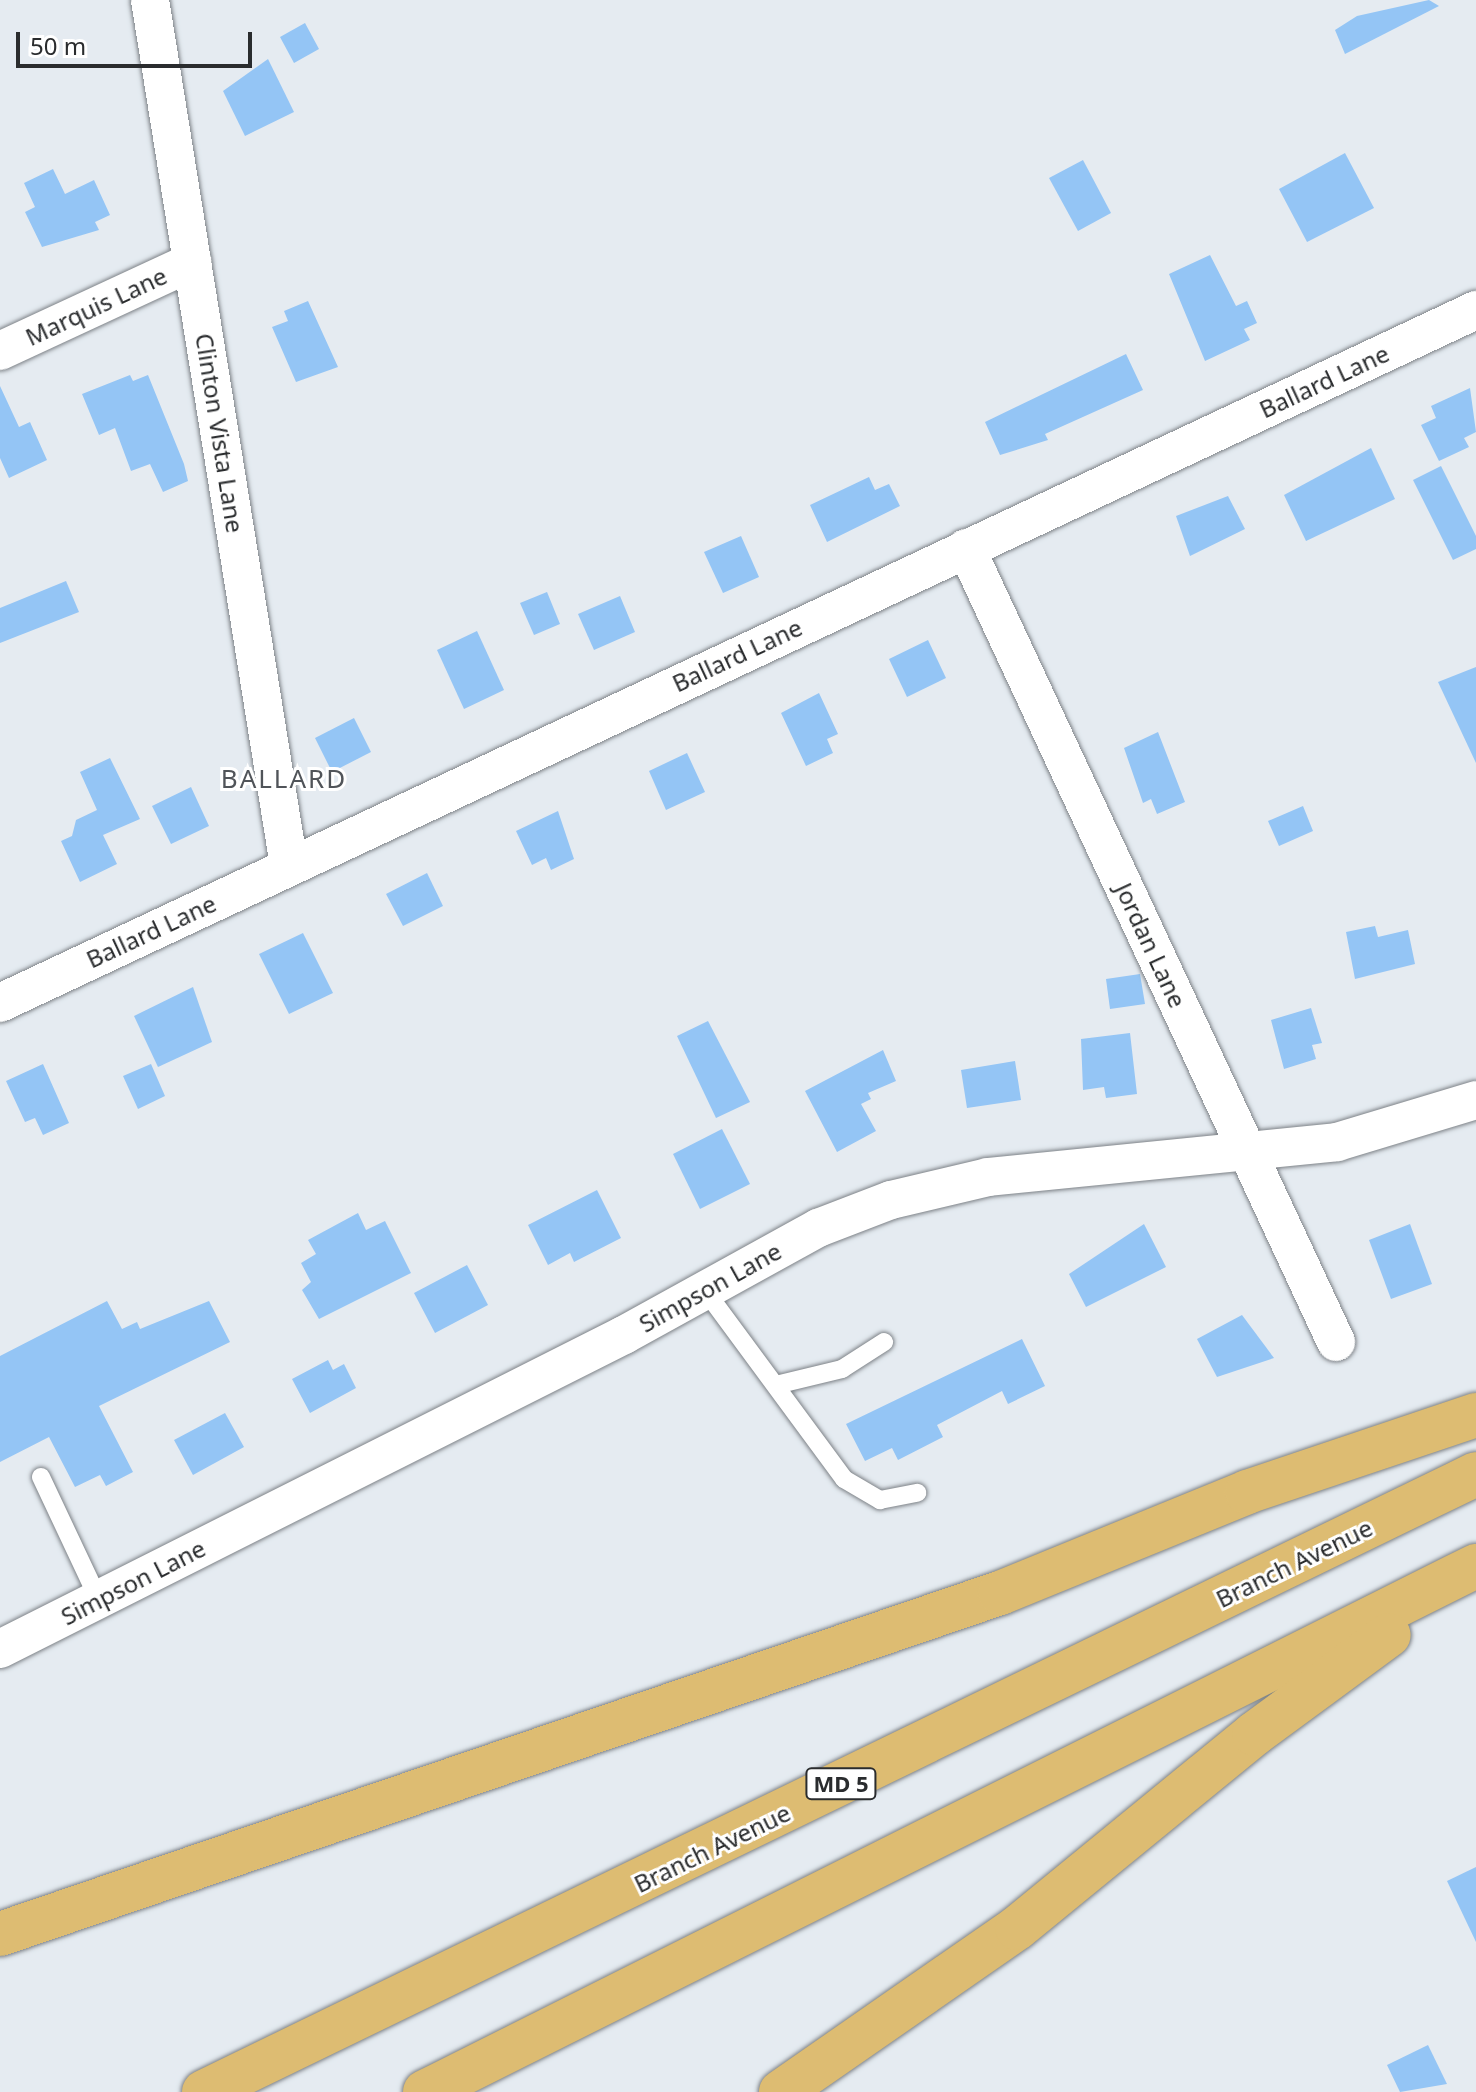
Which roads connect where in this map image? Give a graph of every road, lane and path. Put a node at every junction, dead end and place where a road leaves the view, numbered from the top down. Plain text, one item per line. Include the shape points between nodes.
1 (150, 0) edge
2 (192, 262) junction
3 (1476, 310) edge
4 (0, 351) edge
5 (966, 548) junction
6 (289, 866) junction
7 (0, 1003) edge
8 (1476, 1100) edge
9 (1246, 1150) junction
10 (704, 1289) junction
11 (884, 1342) dead end
12 (1336, 1342) dead end
13 (780, 1384) junction
14 (1476, 1415) edge
15 (1476, 1474) edge
16 (41, 1477) dead end
17 (917, 1493) dead end
18 (1476, 1566) edge
19 (1476, 1582) edge
20 (99, 1600) junction
21 (0, 1649) edge
22 (0, 1934) edge
23 (204, 2092) edge
24 (425, 2092) edge
25 (781, 2092) edge

1 - 2 street, Clinton Vista Lane
2 - 4 street, Marquis Lane
2 - 6 street, Clinton Vista Lane
3 - 5 street, Ballard Lane
5 - 6 street, Ballard Lane
5 - 9 street, Jordan Lane
6 - 7 street, Ballard Lane
8 - 9 street, Simpson Lane via 1337,1142
9 - 10 street, Simpson Lane via 942,1184 818,1228
9 - 12 street, Jordan Lane
10 - 13 lane
10 - 20 street, Simpson Lane
11 - 13 lane via 842,1369
13 - 17 lane via 858,1492 880,1500
14 - 22 highway via 1247,1492 1000,1593
15 - 23 highway, Branch Avenue / MD 5
16 - 20 lane
18 - 24 highway
19 - 25 highway via 1350,1659 1017,1928
20 - 21 street, Simpson Lane

